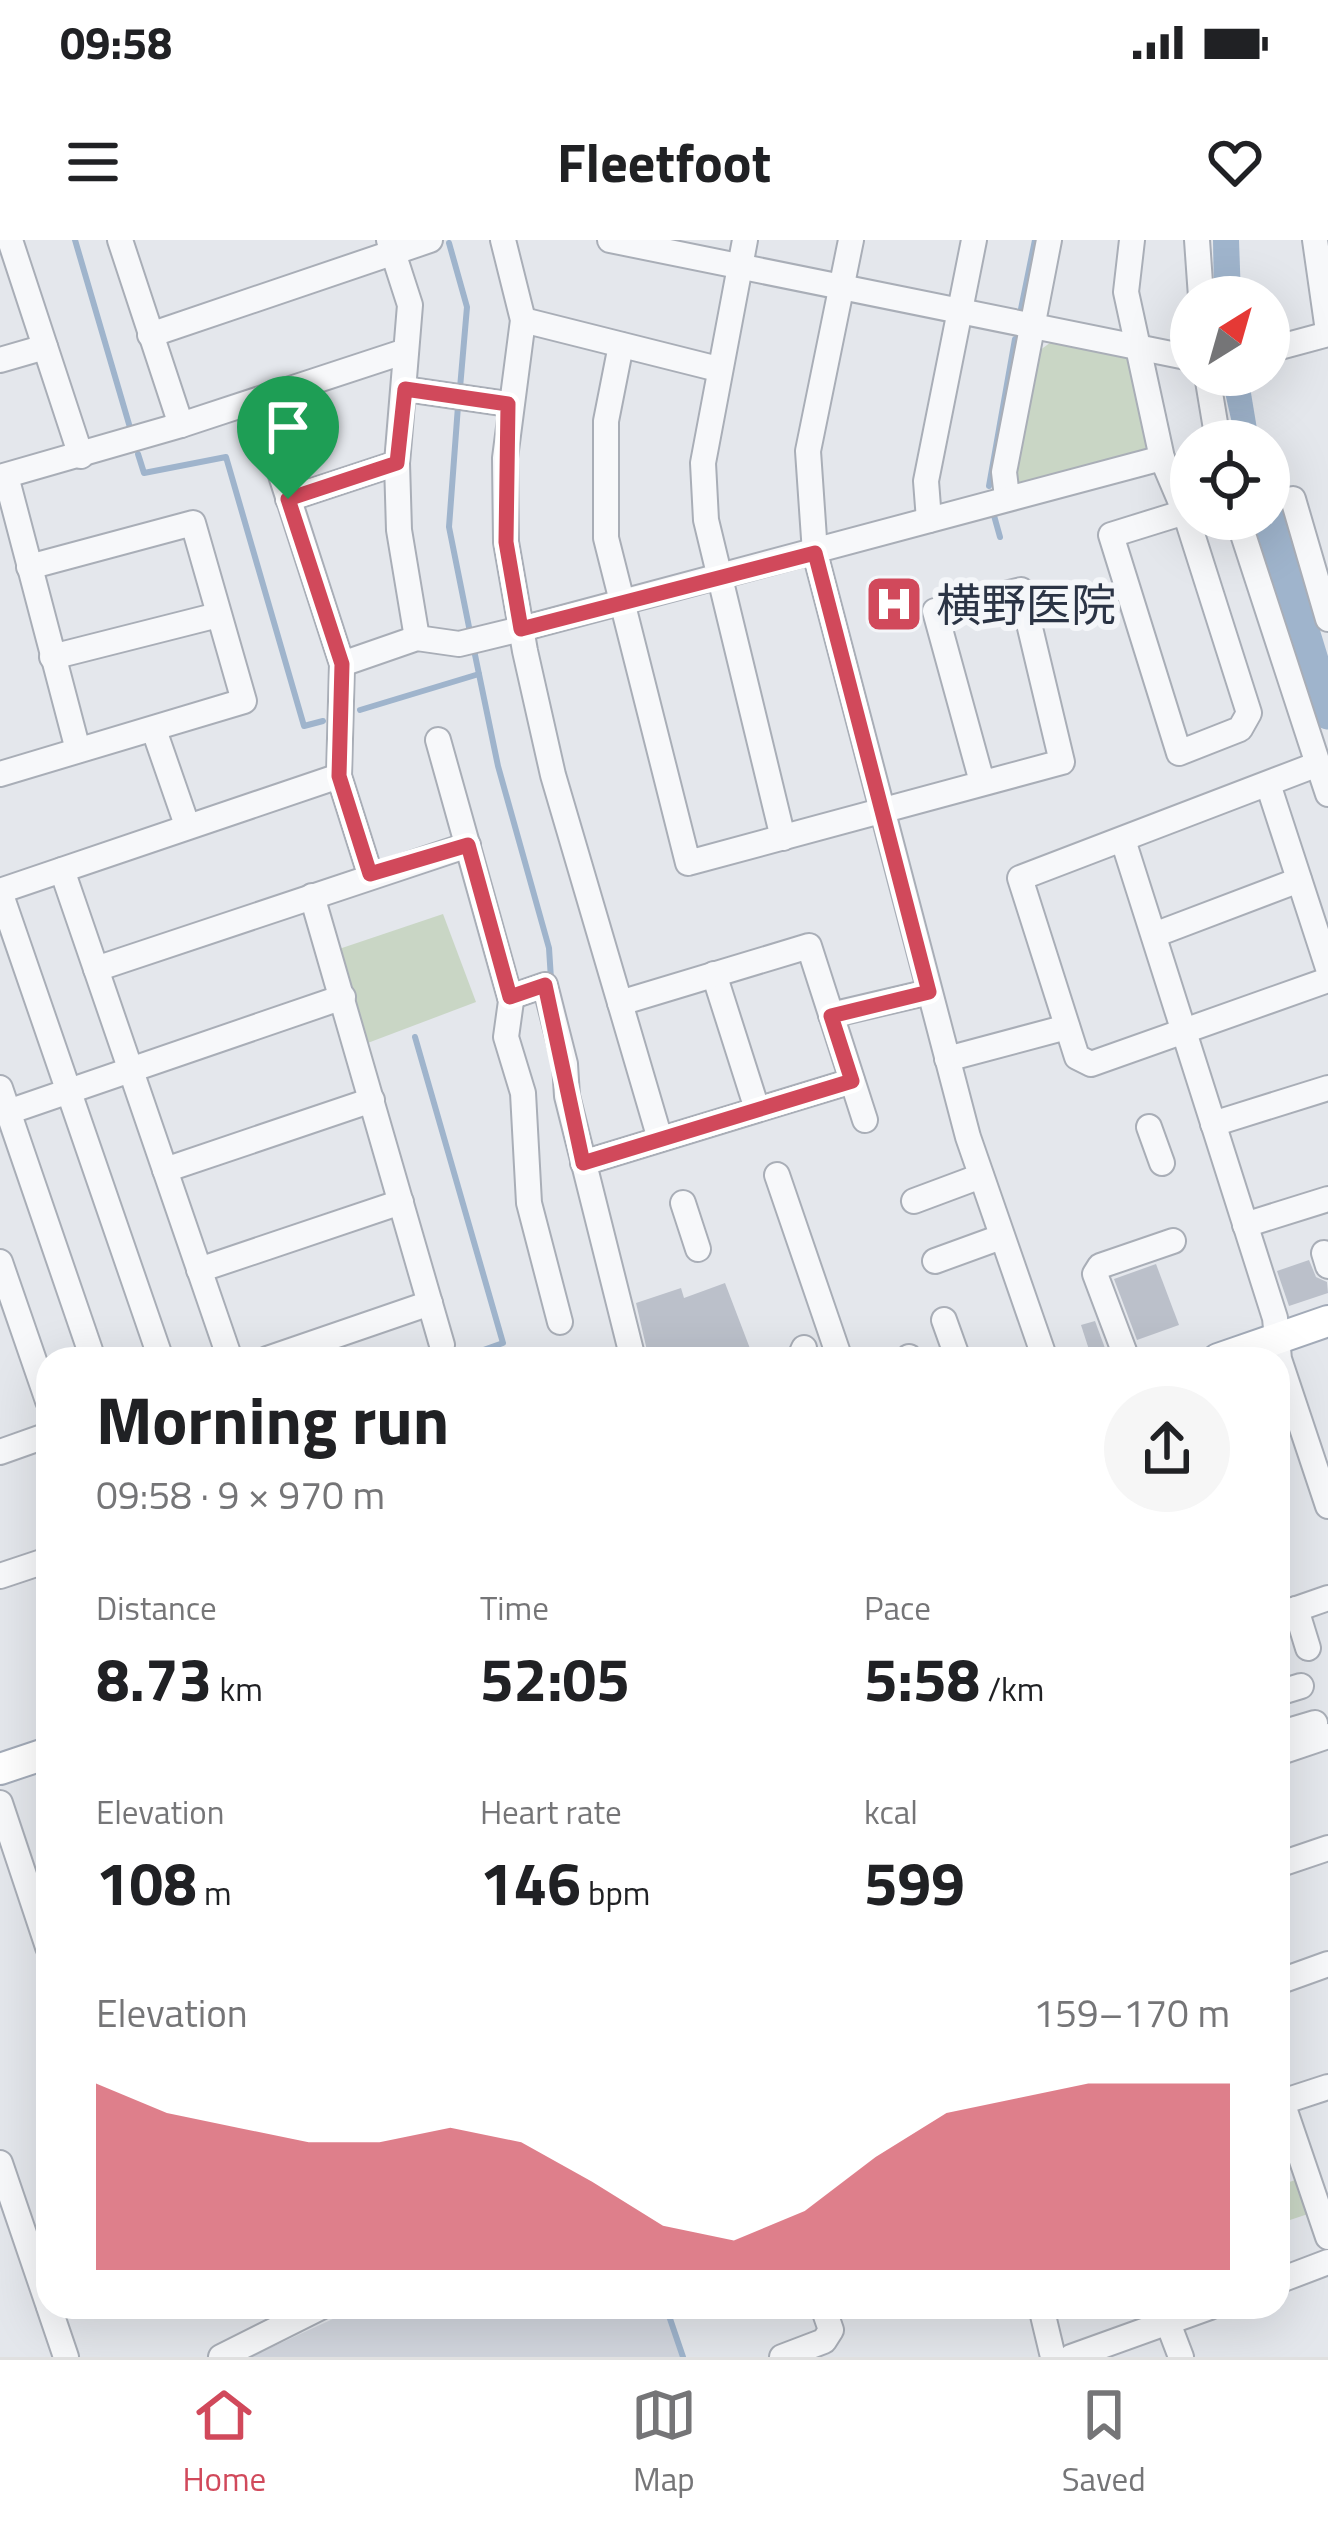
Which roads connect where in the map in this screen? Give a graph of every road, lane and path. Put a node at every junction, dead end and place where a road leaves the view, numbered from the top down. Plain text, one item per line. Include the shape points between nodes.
1 (10, 240) edge
2 (120, 240) edge
3 (430, 240) edge
4 (502, 240) edge
5 (610, 240) edge
6 (745, 240) edge
7 (851, 240) edge
8 (974, 240) edge
9 (1049, 240) edge
10 (1132, 240) edge
11 (1197, 240) edge
12 (1315, 240) edge
13 (391, 246) edge
14 (740, 266) junction
15 (10, 270) edge
16 (1200, 276) edge
17 (841, 288) junction
18 (959, 311) junction
19 (523, 320) junction
20 (1032, 326) junction
21 (1328, 333) edge
22 (150, 334) junction
23 (1290, 344) edge
24 (621, 345) junction
25 (1134, 346) junction
26 (45, 347) junction
27 (406, 351) junction
28 (1170, 354) edge
29 (0, 360) edge
30 (718, 368) junction
31 (405, 389) junction
32 (257, 401) junction
33 (508, 404) junction
34 (181, 425) junction
35 (81, 456) junction
36 (1162, 458) junction
37 (397, 463) junction
38 (3, 477) edge
39 (1170, 477) edge
40 (1007, 497) junction
41 (288, 499) junction
42 (1293, 499) dead end
43 (1185, 512) joint
44 (929, 520) junction
45 (1245, 540) edge
46 (815, 553) junction
47 (28, 567) junction
48 (716, 576) junction
49 (618, 602) junction
50 (218, 615) junction
51 (1328, 620) edge
52 (521, 629) junction
53 (417, 638) junction
54 (52, 657) junction
55 (342, 664) junction
56 (154, 730) junction
57 (438, 740) dead end
58 (78, 751) junction
59 (1318, 764) junction
60 (0, 775) edge
61 (339, 776) junction
62 (982, 782) junction
63 (1268, 784) junction
64 (1328, 794) edge
65 (883, 810) junction
66 (188, 825) junction
67 (783, 838) junction
68 (1123, 840) junction
69 (468, 845) junction
70 (62, 870) junction
71 (370, 874) junction
72 (1299, 880) junction
73 (0, 891) edge
74 (312, 896) junction
75 (1154, 935) junction
76 (1328, 968) edge
77 (96, 970) junction
78 (714, 974) junction
79 (1328, 980) edge
80 (929, 992) junction
81 (343, 997) junction
82 (510, 997) junction
83 (620, 1003) junction
84 (831, 1016) junction
85 (1067, 1027) junction
86 (1184, 1030) junction
87 (947, 1059) junction
88 (130, 1070) junction
89 (852, 1081) junction
90 (1328, 1088) edge
91 (69, 1091) junction
92 (4, 1100) edge
93 (372, 1100) junction
94 (757, 1109) junction
95 (865, 1120) dead end
96 (1210, 1125) junction
97 (1149, 1126) dead end
98 (660, 1139) junction
99 (583, 1163) junction
100 (1162, 1163) dead end
101 (165, 1170) junction
102 (777, 1175) dead end
103 (981, 1176) junction
104 (1328, 1198) edge
105 (914, 1201) dead end
106 (401, 1202) junction
107 (683, 1203) dead end
108 (1244, 1225) junction
109 (1000, 1237) junction
110 (1173, 1241) dead end
111 (698, 1249) dead end
112 (935, 1261) dead end
113 (0, 1262) edge
114 (199, 1270) junction
115 (430, 1303) junction
116 (944, 1320) dead end
117 (561, 1321) dead end
118 (1328, 1321) edge
119 (442, 1345) dead end
120 (89, 1347) edge
121 (157, 1347) edge
122 (226, 1347) edge
123 (309, 1347) edge
124 (630, 1347) edge
125 (836, 1347) edge
126 (954, 1347) edge
127 (1041, 1347) edge
128 (1121, 1347) edge
129 (1237, 1347) edge
130 (36, 1366) edge
131 (1290, 1382) edge
132 (36, 1440) edge
133 (1318, 1444) edge
134 (0, 1452) edge
135 (1328, 1506) edge
136 (36, 1563) edge
137 (0, 1576) edge
138 (1328, 1598) edge
139 (1290, 1611) edge
140 (1290, 1613) edge
141 (1309, 1648) dead end
142 (1321, 1729) edge
143 (1290, 1733) edge
144 (1290, 1746) edge
145 (36, 1757) edge
146 (0, 1769) edge
147 (0, 1803) edge
148 (1328, 1847) edge
149 (1290, 1861) edge
150 (36, 1911) edge
151 (1328, 1964) edge
152 (1290, 1978) edge
153 (1328, 2086) edge
154 (1290, 2094) edge
155 (1290, 2125) edge
156 (0, 2163) edge
157 (1328, 2237) edge
158 (1328, 2262) edge
159 (36, 2268) edge
160 (1290, 2276) edge
161 (53, 2319) edge
162 (297, 2319) edge
163 (827, 2319) edge
164 (1044, 2319) edge
165 (1178, 2319) edge
166 (1168, 2323) junction
167 (66, 2357) edge
168 (221, 2357) edge
169 (782, 2357) edge
170 (1053, 2357) edge
171 (1071, 2357) edge
172 (1181, 2357) edge

1 - 15 street
2 - 22 street
3 - 13 street
4 - 19 street
5 - 14 street
6 - 14 street
7 - 17 street
8 - 18 street
9 - 20 street
10 - 25 street via 1126,292
11 - 16 street
12 - 21 street
13 - 22 street
13 - 27 street via 410,305
14 - 17 street
14 - 30 street
15 - 26 street
17 - 18 street
17 - 46 street via 808,451
18 - 20 street
18 - 44 street via 926,482
19 - 24 street
19 - 33 street
20 - 25 street
20 - 40 street via 1004,472
21 - 23 street
22 - 34 street
24 - 30 street
24 - 49 street via 604,459
25 - 28 street
25 - 36 street
26 - 29 street
26 - 35 street
27 - 31 street
27 - 32 street
30 - 48 street via 703,463
31 - 33 street
31 - 37 street
32 - 34 street
32 - 41 street
33 - 52 street via 506,542
34 - 35 street
35 - 38 street
36 - 39 street
36 - 40 street
37 - 41 street
37 - 53 street
38 - 47 street
40 - 44 street
41 - 55 street
42 - 51 street
43 - 43 street via 1249,712 1240,729 1179,753 1111,536
44 - 46 street
45 - 59 street
46 - 48 street
46 - 65 street
47 - 50 street via 194,523
47 - 54 street
48 - 49 street
48 - 67 street
49 - 52 street
49 - 67 street via 688,863
50 - 54 street
50 - 56 street via 244,701
52 - 53 street via 459,644
52 - 83 street via 553,775
53 - 55 street
54 - 58 street
55 - 61 street
56 - 58 street
56 - 66 street
57 - 69 street
58 - 60 street
59 - 63 street
59 - 64 street
61 - 66 street
61 - 71 street
62 - 62 street via 935,611 1021,590 1062,762
62 - 65 street
63 - 68 street
63 - 72 street
65 - 67 street
65 - 80 street
66 - 70 street
68 - 75 street
68 - 85 street via 1020,878
69 - 71 street
69 - 82 street
70 - 73 street
70 - 77 street
71 - 74 street
72 - 75 street
72 - 76 street
73 - 91 street
74 - 77 street
74 - 81 street
75 - 86 street
77 - 88 street
78 - 83 street
78 - 84 street via 809,946
78 - 94 street
79 - 86 street
80 - 84 street
80 - 87 street
81 - 88 street
81 - 93 street
82 - 99 street via 545,985
82 - 117 street via 506,1037 523,1093 529,1203
83 - 98 street
84 - 89 street
85 - 86 street via 1077,1058 1091,1064
85 - 87 street
86 - 96 street
87 - 103 street
88 - 91 street
88 - 101 street
89 - 94 street
89 - 95 street
90 - 96 street
91 - 92 street
91 - 121 street
92 - 120 street
93 - 101 street
93 - 106 street
94 - 98 street
96 - 108 street
97 - 100 street
98 - 99 street
99 - 124 street
101 - 114 street
102 - 125 street
103 - 105 street
103 - 109 street
104 - 108 street
106 - 114 street
106 - 115 street
107 - 111 street
108 - 129 street via 1265,1267
109 - 112 street
109 - 127 street
110 - 128 street via 1095,1274 1098,1303
113 - 130 street
114 - 122 street
115 - 119 street
115 - 123 street
116 - 126 street
118 - 129 main road
131 - 133 street
132 - 134 street
133 - 135 street
136 - 137 street
138 - 139 street
140 - 141 street
142 - 143 street
142 - 144 street
145 - 146 main road
147 - 150 street
148 - 149 street
151 - 152 street
153 - 154 street
155 - 157 street
156 - 159 street
158 - 160 street
161 - 167 street
162 - 168 street
163 - 169 street via 824,2341
164 - 170 street
165 - 166 street
166 - 171 street
166 - 172 street

